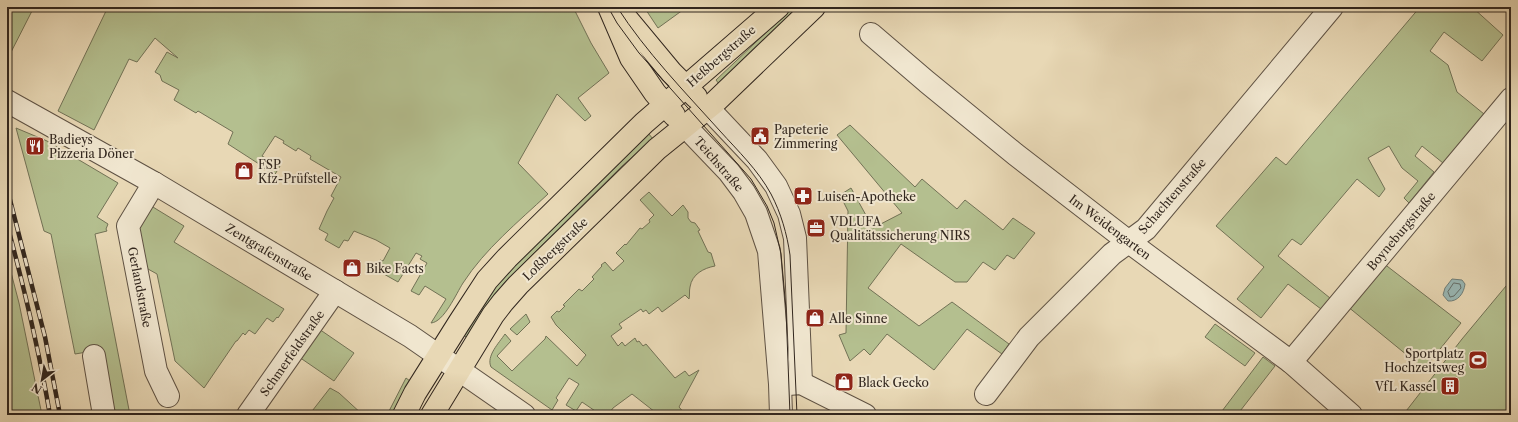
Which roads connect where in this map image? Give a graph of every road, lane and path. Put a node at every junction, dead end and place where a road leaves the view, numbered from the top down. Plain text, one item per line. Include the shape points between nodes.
1 (609, 7) edge
2 (617, 7) edge
3 (778, 7) edge
4 (814, 7) edge
5 (1332, 7) edge
6 (871, 34) dead end
7 (685, 87) junction
8 (1511, 99) edge
9 (7, 101) edge
10 (665, 105) junction
11 (707, 107) junction
12 (685, 126) junction
13 (154, 183) junction
14 (1129, 242) junction
15 (335, 292) junction
16 (438, 355) junction
17 (94, 356) dead end
18 (1291, 362) junction
19 (459, 370) junction
20 (801, 383) junction
21 (780, 384) junction
22 (986, 394) dead end
23 (168, 396) dead end
24 (104, 415) edge
25 (248, 415) edge
26 (404, 415) edge
27 (432, 415) edge
28 (524, 415) edge
29 (781, 415) edge
30 (865, 415) edge
31 (1351, 415) edge

1 - 10 main road, Teichstraße via 631,58
2 - 7 main road
3 - 7 main road, Heßbergstraße
4 - 11 main road
5 - 14 street, Schachtenstraße via 1146,229
6 - 14 street, Im Weidengarten via 1009,149
7 - 10 main road, Heßbergstraße
7 - 11 main road
8 - 18 street, Boyneburgstraße
9 - 13 street, Zentgrafenstraße
10 - 12 main road, Teichstraße
10 - 16 main road via 487,280
11 - 12 main road, Loßbergstraße
11 - 20 street via 757,160 776,186 789,214 796,244
12 - 19 main road, Loßbergstraße via 657,149 518,285 493,315
12 - 21 street, Teichstraße via 729,172 756,213 769,251
13 - 15 street, Zentgrafenstraße
13 - 23 street, Gerlandstraße via 128,226 156,371
14 - 18 street, Im Weidengarten
14 - 22 street, Schachtenstraße via 1112,254 1029,337
15 - 16 street, Zentgrafenstraße
15 - 25 street, Schmerfeldstraße
16 - 19 street, Zentgrafenstraße
16 - 26 main road
17 - 24 street
18 - 31 street, Im Weidengarten
19 - 27 main road, Loßbergstraße
19 - 28 street, Zentgrafenstraße
20 - 21 street
20 - 30 street
21 - 29 street, Teichstraße

